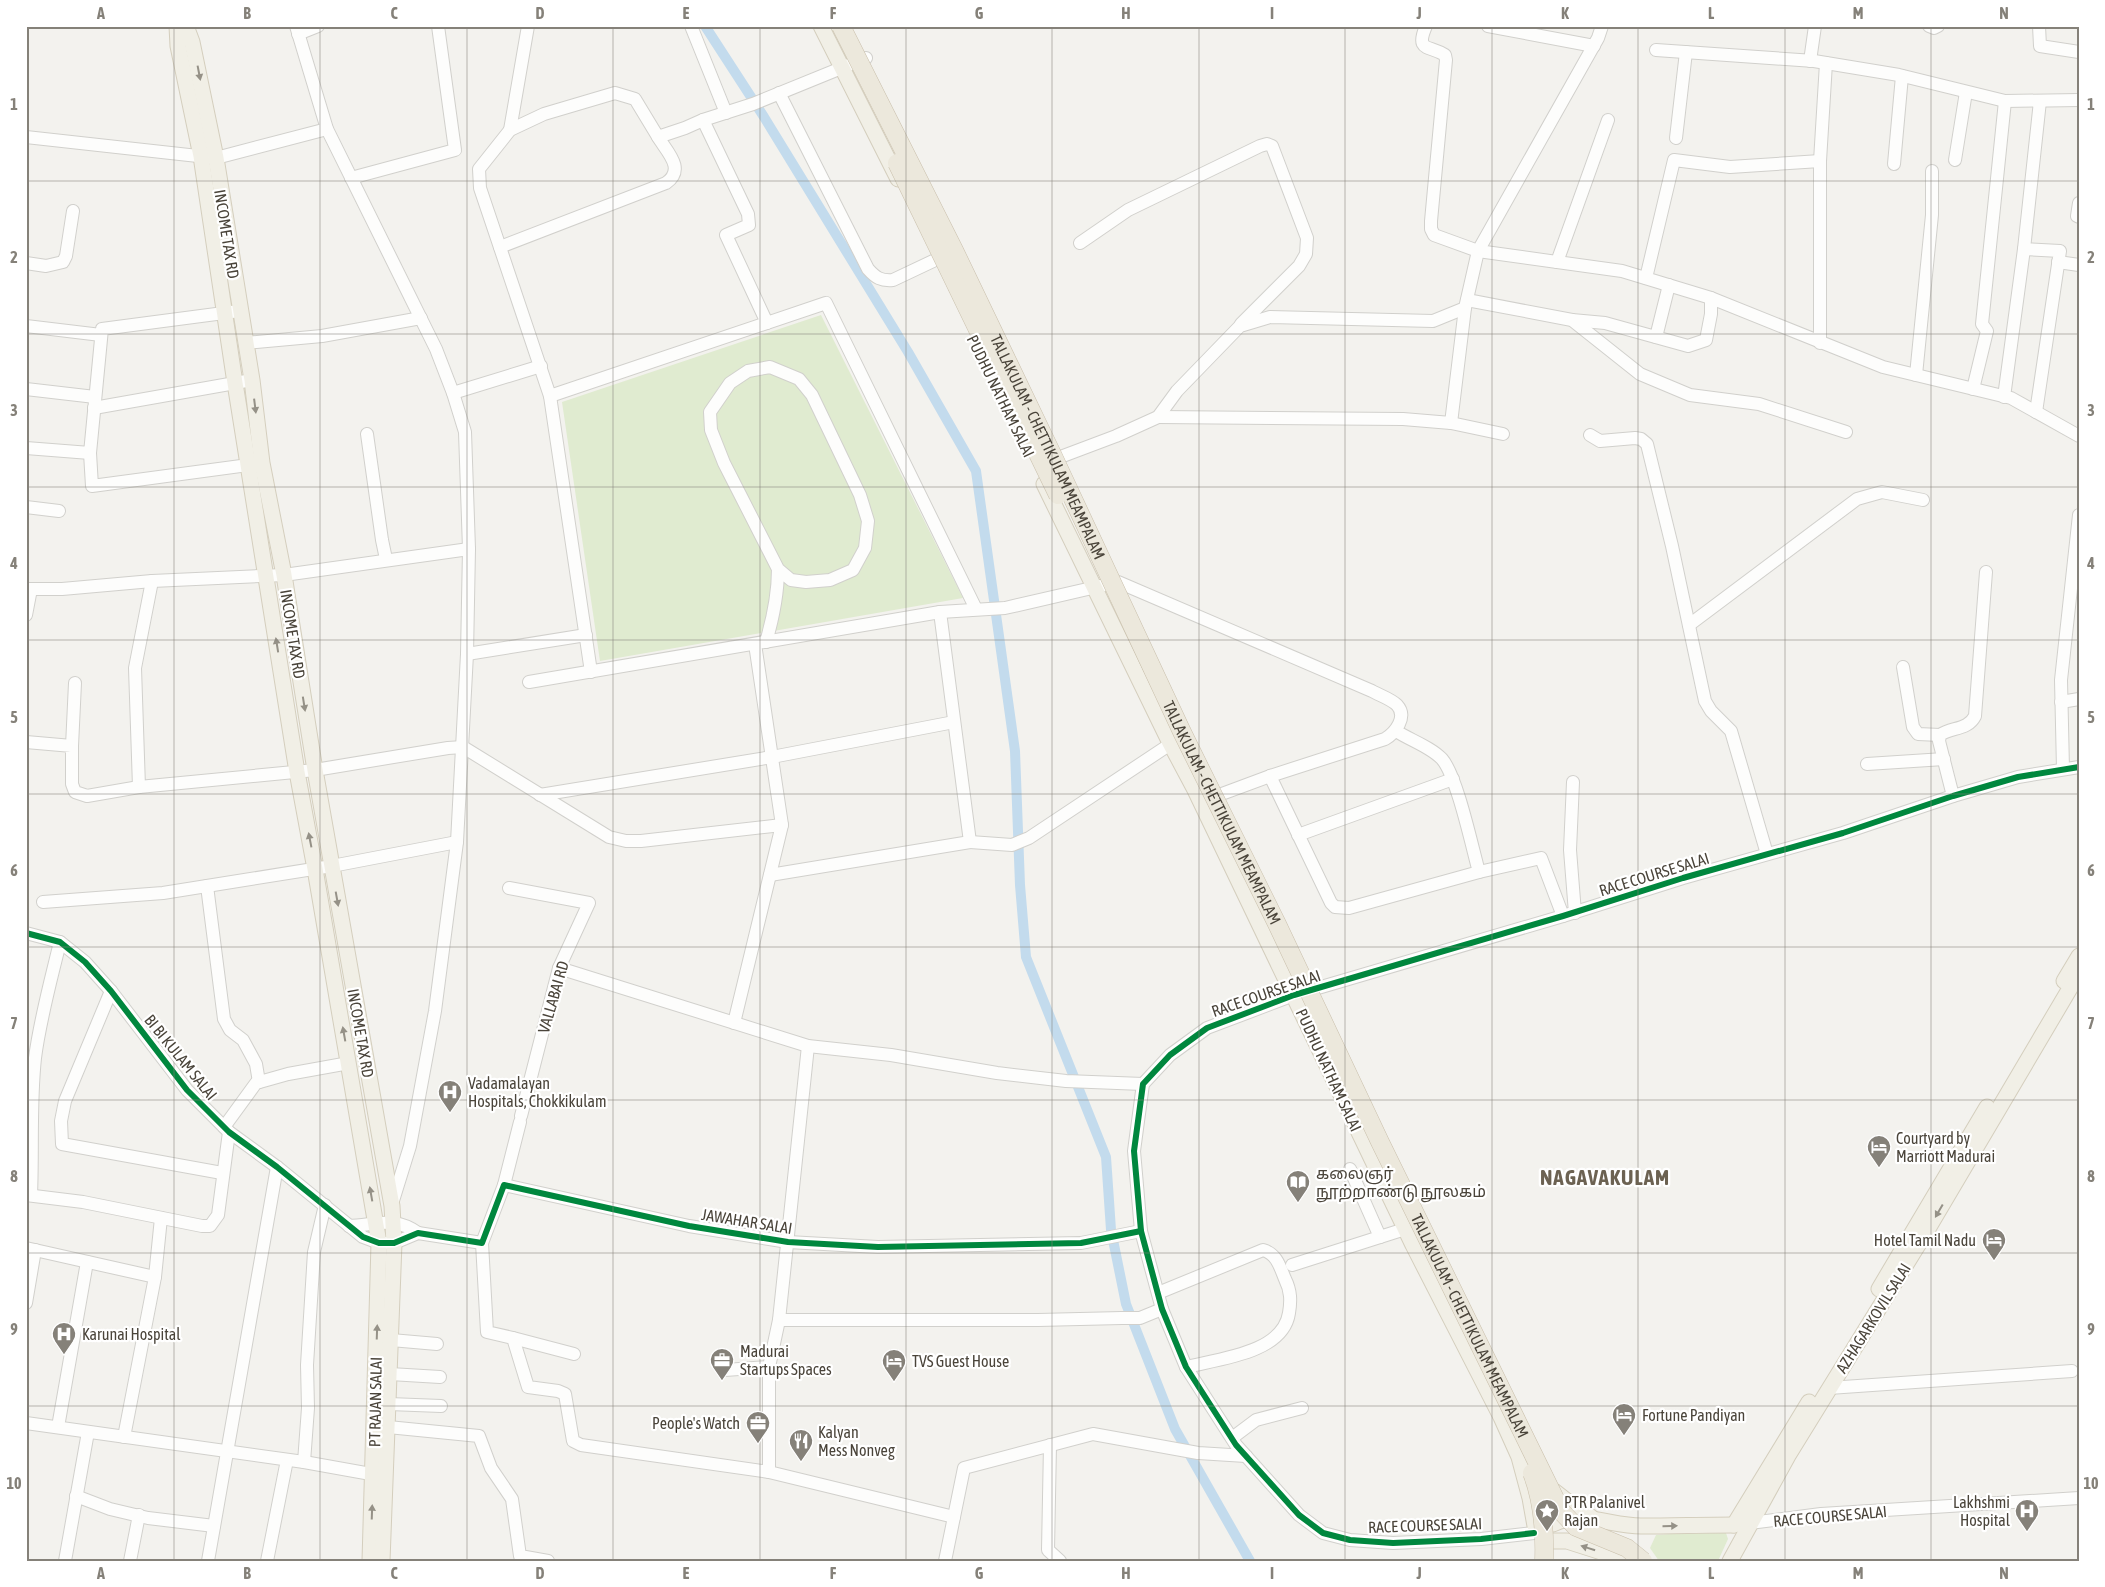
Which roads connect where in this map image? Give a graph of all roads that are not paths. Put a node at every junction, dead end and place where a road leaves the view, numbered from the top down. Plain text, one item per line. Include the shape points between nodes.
1 (178, 26) edge
2 (186, 26) edge
3 (318, 26) edge
4 (438, 26) edge
5 (528, 26) edge
6 (691, 26) edge
7 (821, 26) edge
8 (829, 26) edge
9 (841, 26) edge
10 (850, 26) edge
11 (1426, 26) edge
12 (1488, 26) edge
13 (1602, 26) edge
14 (1815, 26) edge
15 (1929, 26) edge
16 (1938, 26) edge
17 (2039, 26) edge
18 (297, 30) edge
19 (1594, 46) junction
20 (1656, 50) dead end
21 (1686, 52) junction
22 (2079, 52) edge
23 (866, 58) junction
24 (1810, 60) junction
25 (1826, 63) junction
26 (842, 68) junction
27 (1902, 76) junction
28 (779, 92) junction
29 (1966, 92) junction
30 (2079, 100) edge
31 (2005, 101) junction
32 (2040, 101) junction
33 (726, 113) junction
34 (703, 120) junction
35 (1608, 120) dead end
36 (327, 129) junction
37 (510, 130) junction
38 (26, 137) edge
39 (658, 137) junction
40 (1676, 138) dead end
41 (208, 157) junction
42 (1955, 160) dead end
43 (1820, 161) junction
44 (1894, 164) dead end
45 (1932, 171) dead end
46 (351, 178) junction
47 (2079, 203) edge
48 (73, 211) dead end
49 (2079, 216) edge
50 (1080, 244) dead end
51 (500, 247) junction
52 (959, 248) junction
53 (2024, 249) junction
54 (1478, 251) junction
55 (936, 260) junction
56 (1557, 262) junction
57 (2058, 262) junction
58 (26, 263) edge
59 (2079, 265) edge
60 (1646, 278) junction
61 (1669, 285) junction
62 (1711, 298) junction
63 (1466, 304) junction
64 (232, 312) junction
65 (421, 318) junction
66 (1572, 320) junction
67 (767, 323) junction
68 (26, 326) edge
69 (1240, 326) junction
70 (101, 335) junction
71 (1656, 338) junction
72 (245, 343) junction
73 (1820, 343) junction
74 (541, 366) junction
75 (1916, 375) junction
76 (252, 380) junction
77 (235, 383) junction
78 (26, 389) edge
79 (1974, 389) junction
80 (453, 393) junction
81 (550, 396) junction
82 (2004, 397) junction
83 (95, 402) junction
84 (2036, 412) junction
85 (1158, 417) junction
86 (1451, 423) junction
87 (1846, 432) dead end
88 (367, 434) dead end
89 (1503, 434) dead end
90 (1590, 435) dead end
91 (2079, 436) edge
92 (26, 448) edge
93 (90, 453) junction
94 (1059, 457) junction
95 (255, 464) junction
96 (1036, 467) junction
97 (1923, 500) dead end
98 (26, 507) edge
99 (58, 511) dead end
100 (2079, 515) edge
101 (469, 549) junction
102 (386, 559) junction
103 (778, 569) junction
104 (1986, 572) dead end
105 (284, 575) junction
106 (267, 576) junction
107 (152, 582) junction
108 (1118, 582) junction
109 (1095, 587) junction
110 (29, 589) edge
111 (982, 609) junction
112 (940, 612) junction
113 (26, 616) edge
114 (1689, 625) junction
115 (586, 635) junction
116 (761, 643) junction
117 (468, 654) junction
118 (1903, 667) dead end
119 (591, 672) junction
120 (529, 682) dead end
121 (76, 683) dead end
122 (2079, 699) edge
123 (2061, 702) junction
124 (954, 722) junction
125 (1396, 731) junction
126 (1189, 733) junction
127 (1940, 735) junction
128 (26, 742) edge
129 (1170, 743) junction
130 (72, 746) junction
131 (463, 747) junction
132 (772, 757) junction
133 (1944, 759) junction
134 (1867, 764) dead end
135 (2079, 767) edge
136 (2063, 768) junction
137 (314, 770) junction
138 (297, 772) junction
139 (1270, 776) junction
140 (1453, 779) junction
141 (1573, 782) dead end
142 (140, 786) junction
143 (540, 795) junction
144 (1219, 795) junction
145 (1953, 796) junction
146 (782, 825) junction
147 (1298, 835) junction
148 (458, 842) junction
149 (970, 842) junction
150 (1767, 854) junction
151 (332, 866) junction
152 (315, 869) junction
153 (1479, 872) junction
154 (770, 875) junction
155 (207, 886) junction
156 (509, 888) dead end
157 (43, 902) dead end
158 (1569, 914) junction
159 (26, 933) edge
160 (60, 942) junction
161 (2079, 956) edge
162 (559, 968) junction
163 (2079, 973) edge
164 (1316, 989) junction
165 (111, 991) junction
166 (1294, 995) junction
167 (734, 1024) junction
168 (808, 1046) junction
169 (349, 1063) junction
170 (260, 1082) junction
171 (1143, 1084) junction
172 (28, 1120) edge
173 (1980, 1129) junction
174 (226, 1130) junction
175 (278, 1167) junction
176 (1350, 1169) dead end
177 (222, 1173) junction
178 (504, 1185) junction
179 (29, 1195) edge
180 (325, 1205) junction
181 (392, 1206) junction
182 (161, 1218) junction
183 (393, 1222) junction
184 (376, 1223) junction
185 (349, 1226) junction
186 (1406, 1229) junction
187 (1141, 1231) junction
188 (418, 1234) junction
189 (1380, 1237) junction
190 (788, 1242) junction
191 (387, 1243) junction
192 (482, 1243) junction
193 (30, 1249) edge
194 (87, 1262) junction
195 (1292, 1265) dead end
196 (155, 1277) junction
197 (1158, 1293) junction
198 (26, 1304) edge
199 (1162, 1309) junction
200 (779, 1320) junction
201 (513, 1338) junction
202 (391, 1340) junction
203 (437, 1344) dead end
204 (574, 1354) dead end
205 (769, 1367) junction
206 (1186, 1367) junction
207 (725, 1370) dead end
208 (2072, 1371) dead end
209 (390, 1374) junction
210 (440, 1377) dead end
211 (1829, 1388) junction
212 (389, 1404) junction
213 (441, 1406) dead end
214 (1302, 1408) dead end
215 (26, 1423) edge
216 (58, 1427) junction
217 (388, 1427) junction
218 (88, 1432) junction
219 (124, 1437) junction
220 (1232, 1438) junction
221 (1050, 1445) junction
222 (227, 1452) junction
223 (1246, 1456) junction
224 (286, 1460) junction
225 (304, 1462) junction
226 (769, 1472) junction
227 (379, 1475) junction
228 (1554, 1491) junction
229 (76, 1496) junction
230 (2079, 1498) edge
231 (139, 1515) junction
232 (954, 1517) junction
233 (1596, 1520) junction
234 (1552, 1523) junction
235 (1750, 1524) junction
236 (1734, 1525) junction
237 (214, 1526) junction
238 (1539, 1535) junction
239 (1740, 1543) junction
240 (65, 1561) edge
241 (130, 1561) edge
242 (208, 1561) edge
243 (267, 1561) edge
244 (370, 1561) edge
245 (382, 1561) edge
246 (548, 1561) edge
247 (945, 1561) edge
248 (1060, 1561) edge
249 (1536, 1561) edge
250 (1544, 1561) edge
251 (1622, 1561) edge
252 (1643, 1561) edge
253 (1730, 1561) edge

1 - 41 main road, INCOME TAX RD via 178,46
2 -> 41 main road, INCOME TAX RD via 192,42
3 - 18 street
4 - 46 street via 455,150
5 - 37 street
6 - 33 street
7 - 26 main road, PUDHU NATHAM SALAI
8 - 250 highway, TALLAKULAM - CHETTIKULAM MEAMPALAM, bridge via 1524,1454 1541,1508
9 - 252 highway, TALLAKULAM - CHETTIKULAM MEAMPALAM, bridge via 954,250 1182,732 1561,1512 1576,1527 1627,1548
10 - 23 main road, PUDHU NATHAM SALAI
11 - 54 street via 1422,43 1445,56 1446,60 1431,229 1434,235
12 - 19 street
13 - 19 street
14 - 24 street
15 - 16 street
17 - 22 street via 2040,46
18 - 36 street
19 - 54 street
20 - 21 street
21 - 24 street
21 - 40 street
23 - 26 street
23 - 52 main road, PUDHU NATHAM SALAI
24 - 25 street
25 - 27 street
25 - 43 street
26 - 28 street
26 - 55 main road, PUDHU NATHAM SALAI
27 - 29 street
27 - 44 street
28 - 33 street
28 - 55 street via 868,270 883,281 893,280
29 - 31 street
29 - 42 street
30 - 32 street
31 - 32 street
31 - 79 street via 1982,324 1987,332
32 - 53 street
33 - 34 street
34 - 39 street
34 - 67 street via 748,214 749,225 726,235
35 - 56 street
36 - 41 street
36 - 46 street
37 - 39 street via 544,114 615,93 635,99
37 - 51 street via 479,169 480,188
38 - 41 street
39 - 51 street via 676,166 672,179
41 - 64 main road, INCOME TAX RD
43 - 60 street via 1730,167 1674,160
43 - 73 street
45 - 75 street via 1932,215
46 - 65 street
47 - 49 street
48 - 58 street via 63,262 46,266
50 - 69 street via 1128,210 1260,146 1272,146 1306,238 1306,254 1299,266
51 - 74 street
52 - 55 street
52 - 94 main road, PUDHU NATHAM SALAI
53 - 57 street via 2060,251
53 - 82 street
54 - 56 street
54 - 63 street
55 - 96 main road, PUDHU NATHAM SALAI
56 - 60 street via 1622,271
57 - 59 street
57 - 84 street
60 - 61 street
61 - 62 street
61 - 71 street
62 - 71 street via 1706,340 1688,346
62 - 73 street
63 - 66 street
63 - 69 street via 1433,321 1270,317
63 - 86 street
64 - 70 street via 102,329
64 - 72 main road, INCOME TAX RD
64 - 77 main road, INCOME TAX RD
65 - 72 street via 322,336
65 - 80 street
66 - 71 street via 1605,323
66 - 87 street via 1640,374 1690,395 1759,404
67 - 81 street
67 - 111 street via 826,303
68 - 70 street
69 - 85 street via 1178,391
70 - 83 street
72 - 76 main road, INCOME TAX RD
73 - 75 street via 1883,367
74 - 80 street
74 - 81 street
75 - 79 street
76 - 77 street
76 -> 95 main road, INCOME TAX RD
77 - 83 street
77 - 95 main road, INCOME TAX RD
78 - 83 street
79 - 82 street
80 - 101 street via 465,432
81 - 115 street
82 - 84 street
83 - 93 street
84 - 91 street
85 - 86 street via 1403,419
85 - 94 street
86 - 89 street
88 - 102 street
90 - 114 street via 1600,441 1640,438 1647,444
92 - 93 street
93 - 95 street via 92,486
94 - 96 street
94 - 108 main road, PUDHU NATHAM SALAI
95 - 105 main road, INCOME TAX RD
95 - 106 main road, INCOME TAX RD
96 - 109 main road, PUDHU NATHAM SALAI
97 - 114 street via 1882,492 1857,499
98 - 99 street
100 - 123 street
101 - 102 street
101 - 117 street
102 - 105 street
103 - 103 street via 791,580 806,582 830,580 853,570 865,548 868,521 860,495 812,395 799,379 770,368 748,371 730,383 710,412 712,430 724,463
103 - 116 street via 774,613
104 - 127 street via 1975,716 1967,725
105 - 106 street
105 -> 137 main road, INCOME TAX RD
106 - 107 street
138 -> 106 main road, INCOME TAX RD
107 - 110 street
107 - 142 street via 134,668
108 - 109 street
108 - 125 street via 1372,691 1396,704 1401,714
108 - 126 main road, PUDHU NATHAM SALAI
109 - 111 street via 1005,608
109 - 129 main road, PUDHU NATHAM SALAI
110 - 113 street
111 - 112 street
112 - 116 street
112 - 124 street
114 - 150 street via 1705,701 1731,731
115 - 117 street
115 - 119 street
116 - 119 street
116 - 132 street
117 - 131 street
118 - 127 street via 1913,727 1918,734
119 - 120 street
121 - 130 street
122 - 123 street
123 - 136 street
124 - 132 street
124 - 149 street
125 - 139 street via 1385,739
125 - 140 street via 1443,760
126 - 129 street
126 - 144 main road, PUDHU NATHAM SALAI
127 - 133 street
128 - 130 street
129 - 149 street via 1029,838 1012,844
129 - 166 main road, PUDHU NATHAM SALAI
130 - 142 street via 72,784 80,795
131 - 137 street
131 - 143 street
131 - 148 street
132 - 143 street
132 - 146 street
133 - 134 street
133 - 145 street
135 - 136 street, RACE COURSE SALAI
136 - 145 street, RACE COURSE SALAI
137 - 138 street
137 - 151 main road, INCOME TAX RD
138 - 142 street
152 -> 138 main road, INCOME TAX RD
139 - 144 street
139 - 147 street
140 - 147 street
140 - 153 street
141 - 158 street
143 - 146 street via 610,837 626,841
144 - 164 main road, PUDHU NATHAM SALAI via 1292,947
145 - 150 street, RACE COURSE SALAI via 1843,833
146 - 154 street
147 - 153 street via 1330,903 1341,909
148 - 151 street
148 - 181 street via 433,1021 410,1146
149 - 154 street
150 - 158 street, RACE COURSE SALAI
151 - 152 street
151 -> 181 main road, INCOME TAX RD
152 - 155 street
169 -> 152 main road, INCOME TAX RD
153 - 158 street via 1541,858
154 - 167 street
155 - 157 street via 163,893
155 - 170 street via 224,1020 230,1030 243,1040 256,1064
156 - 162 street, VALLABAI RD via 589,903
158 - 164 street, RACE COURSE SALAI
159 - 160 street, BI BI KULAM SALAI
160 - 165 street, BI BI KULAM SALAI via 85,962
160 - 172 street via 36,1056
161 - 173 main road, AZHAGARKOVIL SALAI
162 - 167 street
162 - 178 street, VALLABAI RD
163 - 173 main road, AZHAGARKOVIL SALAI
164 - 166 street, RACE COURSE SALAI
164 - 228 main road, PUDHU NATHAM SALAI via 1537,1448
165 - 174 street, BI BI KULAM SALAI via 188,1090
165 - 177 street via 65,1101 61,1121 62,1144
166 - 171 street, RACE COURSE SALAI via 1207,1028 1170,1056
166 - 186 main road, PUDHU NATHAM SALAI
167 - 168 street
168 - 171 street via 1066,1081
168 - 190 street
169 - 170 street
184 -> 169 main road, INCOME TAX RD
170 - 174 street via 256,1083
171 - 187 street, RACE COURSE SALAI via 1134,1151
172 - 179 street via 33,1146
173 -> 211 main road, AZHAGARKOVIL SALAI via 1926,1232
173 - 236 main road, AZHAGARKOVIL SALAI
174 - 175 street, BI BI KULAM SALAI
174 - 177 street
175 - 180 street, BI BI KULAM SALAI
175 - 222 street
176 - 189 street
177 - 182 street via 218,1215 210,1226
178 - 190 street, JAWAHAR SALAI via 689,1226
178 - 192 street
179 - 182 street
180 - 185 street, BI BI KULAM SALAI
180 - 225 street via 314,1252
181 - 183 main road, INCOME TAX RD
182 - 196 street
183 - 184 street
183 - 188 street
183 - 191 main road, INCOME TAX RD
184 - 185 street
184 - 191 main road, INCOME TAX RD
185 - 191 street, BI BI KULAM SALAI via 363,1237
186 - 189 street
186 - 238 main road, PUDHU NATHAM SALAI via 1519,1457
187 - 190 street, JAWAHAR SALAI via 1080,1243 878,1247
187 - 197 street, RACE COURSE SALAI
188 - 191 street
188 - 192 street
189 - 195 street
190 - 200 street
191 - 202 main road, PT RAJAN SALAI
227 -> 191 main road, PT RAJAN SALAI
192 - 201 street via 487,1332
193 - 194 street
193 - 198 street
194 - 196 street
194 - 216 street
196 - 219 street
197 - 199 street, RACE COURSE SALAI
197 - 206 street via 1263,1250 1276,1257 1288,1284 1292,1300 1288,1321 1282,1333 1271,1342
199 - 200 street via 1140,1318
199 - 206 street, RACE COURSE SALAI
200 - 205 street
201 - 204 street
201 - 226 street via 528,1387 564,1394 573,1441 581,1445
202 - 203 street
202 - 209 main road, PT RAJAN SALAI
205 - 207 street
205 - 226 street
206 - 220 street, RACE COURSE SALAI
208 - 211 street
209 - 210 street
209 - 212 main road, PT RAJAN SALAI
211 - 235 main road, AZHAGARKOVIL SALAI
212 - 213 street
212 - 217 main road, PT RAJAN SALAI
214 - 220 street via 1256,1420
215 - 216 street
216 - 218 street
217 - 227 main road, PT RAJAN SALAI
217 - 246 street via 479,1436 491,1468 512,1499 520,1556
218 - 219 street
218 - 229 street
219 - 222 street
220 - 223 street, RACE COURSE SALAI
221 - 223 street via 1093,1434 1198,1454
221 - 232 street via 964,1468
221 - 248 street via 1048,1550
222 - 224 street
222 - 237 street
223 - 238 street, RACE COURSE SALAI via 1299,1515 1323,1532 1350,1540 1393,1543
224 - 225 street
224 - 243 street
225 - 227 street
226 - 232 street
244 -> 227 main road, PT RAJAN SALAI
227 - 245 main road, PT RAJAN SALAI
228 - 233 main road
228 - 234 main road, PUDHU NATHAM SALAI via 1556,1501
229 - 231 street via 110,1509
229 - 240 street
230 - 235 street, RACE COURSE SALAI via 1821,1514
231 - 237 street
231 - 241 street
232 - 247 street
233 - 234 main road, RACE COURSE SALAI via 1564,1518
233 -> 236 main road, RACE COURSE SALAI via 1639,1526
234 - 238 main road, RACE COURSE SALAI via 1544,1520
235 - 236 street, RACE COURSE SALAI
235 - 239 main road, AZHAGARKOVIL SALAI
236 - 239 main road
237 - 242 street
238 - 249 main road, PUDHU NATHAM SALAI
251 -> 238 main road via 1567,1541
239 - 253 main road, AZHAGARKOVIL SALAI

